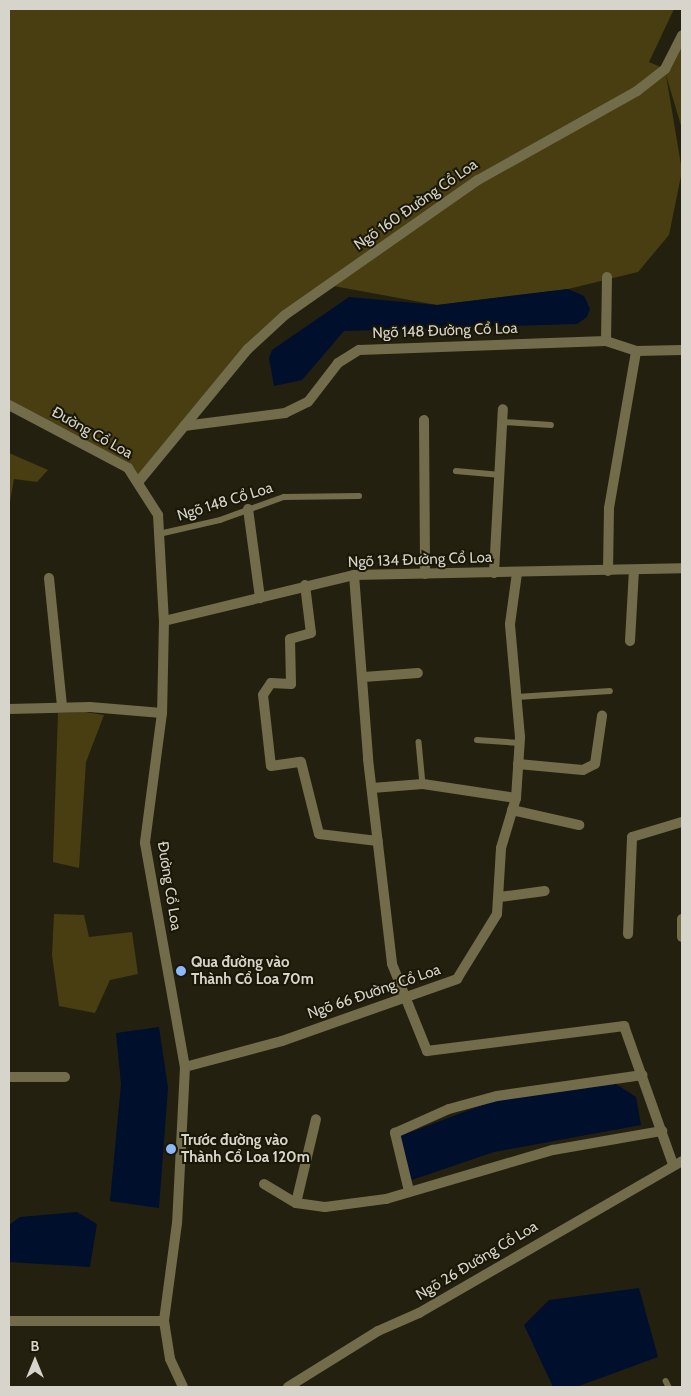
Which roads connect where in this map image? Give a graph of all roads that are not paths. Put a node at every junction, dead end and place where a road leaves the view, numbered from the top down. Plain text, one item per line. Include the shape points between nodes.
1 (682, 35) edge
2 (607, 277) dead end
3 (606, 341) junction
4 (682, 350) edge
5 (636, 351) junction
6 (9, 405) edge
7 (503, 409) dead end
8 (424, 420) dead end
9 (503, 422) junction
10 (551, 425) dead end
11 (184, 426) junction
12 (456, 471) dead end
13 (501, 475) junction
14 (140, 481) junction
15 (359, 496) dead end
16 (248, 508) junction
17 (159, 534) junction
18 (682, 568) edge
19 (634, 570) junction
20 (608, 571) junction
21 (494, 573) junction
22 (517, 573) junction
23 (425, 574) junction
24 (354, 575) junction
25 (50, 578) dead end
26 (305, 585) junction
27 (260, 598) junction
28 (164, 621) junction
29 (630, 641) dead end
30 (418, 673) dead end
31 (364, 677) junction
32 (610, 691) dead end
33 (517, 697) junction
34 (62, 707) junction
35 (9, 709) edge
36 (162, 713) junction
37 (602, 716) dead end
38 (477, 740) dead end
39 (419, 742) dead end
40 (520, 743) junction
41 (518, 764) junction
42 (423, 784) junction
43 (372, 788) junction
44 (516, 798) junction
45 (512, 810) junction
46 (682, 822) edge
47 (579, 825) dead end
48 (378, 841) junction
49 (546, 891) dead end
50 (500, 897) junction
51 (682, 919) edge
52 (628, 934) dead end
53 (682, 937) edge
54 (403, 996) junction
55 (185, 1067) junction
56 (642, 1075) junction
57 (9, 1077) edge
58 (65, 1077) dead end
59 (316, 1119) dead end
60 (662, 1131) junction
61 (678, 1162) edge
62 (264, 1184) dead end
63 (409, 1191) junction
64 (296, 1203) junction
65 (9, 1321) edge
66 (164, 1321) junction
67 (183, 1387) edge
68 (288, 1387) edge

1 - 11 street, Ngõ 160 Đường Cổ Loa via 665,69 636,91 478,180 286,315 248,348
2 - 3 street
3 - 5 street, Ngõ 148 Đường Cổ Loa
3 - 11 street, Ngõ 148 Đường Cổ Loa via 360,350 338,363 308,402 285,413
4 - 5 street, Ngõ 148 Đường Cổ Loa
5 - 20 street via 610,508
6 - 14 street, Đường Cổ Loa via 128,468
7 - 9 street
8 - 23 street
9 - 10 lane
9 - 13 street
11 - 14 street
12 - 13 lane
13 - 21 street
14 - 17 street, Đường Cổ Loa via 158,515
15 - 16 lane, Ngõ 148 Cổ Loa via 284,497
16 - 17 lane, Ngõ 148 Cổ Loa
16 - 27 street
17 - 28 street, Đường Cổ Loa
18 - 19 street, Ngõ 134 Đường Cổ Loa
19 - 20 street, Ngõ 134 Đường Cổ Loa
19 - 29 street
20 - 22 street, Ngõ 134 Đường Cổ Loa
21 - 22 street, Ngõ 134 Đường Cổ Loa
21 - 23 street, Ngõ 134 Đường Cổ Loa
22 - 33 street, Ngõ 66 Đường Cổ Loa via 510,624
23 - 24 street, Ngõ 134 Đường Cổ Loa
24 - 26 street, Ngõ 134 Đường Cổ Loa
24 - 31 street
25 - 34 street
26 - 27 street, Ngõ 134 Đường Cổ Loa
26 - 48 street via 310,633 290,639 291,684 270,683 263,695 271,766 301,762 319,834
27 - 28 street, Ngõ 134 Đường Cổ Loa
28 - 36 street, Đường Cổ Loa
30 - 31 street
31 - 43 street
32 - 33 lane
33 - 40 street, Ngõ 66 Đường Cổ Loa
34 - 35 street
34 - 36 street
36 - 55 street, Đường Cổ Loa via 145,843
37 - 41 street via 595,764 583,770
38 - 40 lane
39 - 42 lane
40 - 41 street, Ngõ 66 Đường Cổ Loa
41 - 44 street, Ngõ 66 Đường Cổ Loa
42 - 43 street
42 - 44 street
43 - 48 street
44 - 45 street, Ngõ 66 Đường Cổ Loa
45 - 47 street
45 - 50 street, Ngõ 66 Đường Cổ Loa via 501,848
46 - 52 street via 632,837
48 - 54 street via 392,964
49 - 50 street
50 - 54 street, Ngõ 66 Đường Cổ Loa via 493,921 457,979
51 - 53 street
54 - 55 street, Ngõ 66 Đường Cổ Loa via 282,1042
54 - 56 street via 427,1051 624,1026
55 - 66 street, Đường Cổ Loa via 177,1223
56 - 60 street
56 - 63 street via 497,1096 449,1109 395,1133
57 - 58 street
59 - 64 street
60 - 61 street
60 - 63 street via 553,1150
61 - 68 street, Ngõ 26 Đường Cổ Loa
62 - 64 street
63 - 64 street via 386,1199 325,1207
65 - 66 street
66 - 67 street, Đường Cổ Loa via 170,1359

